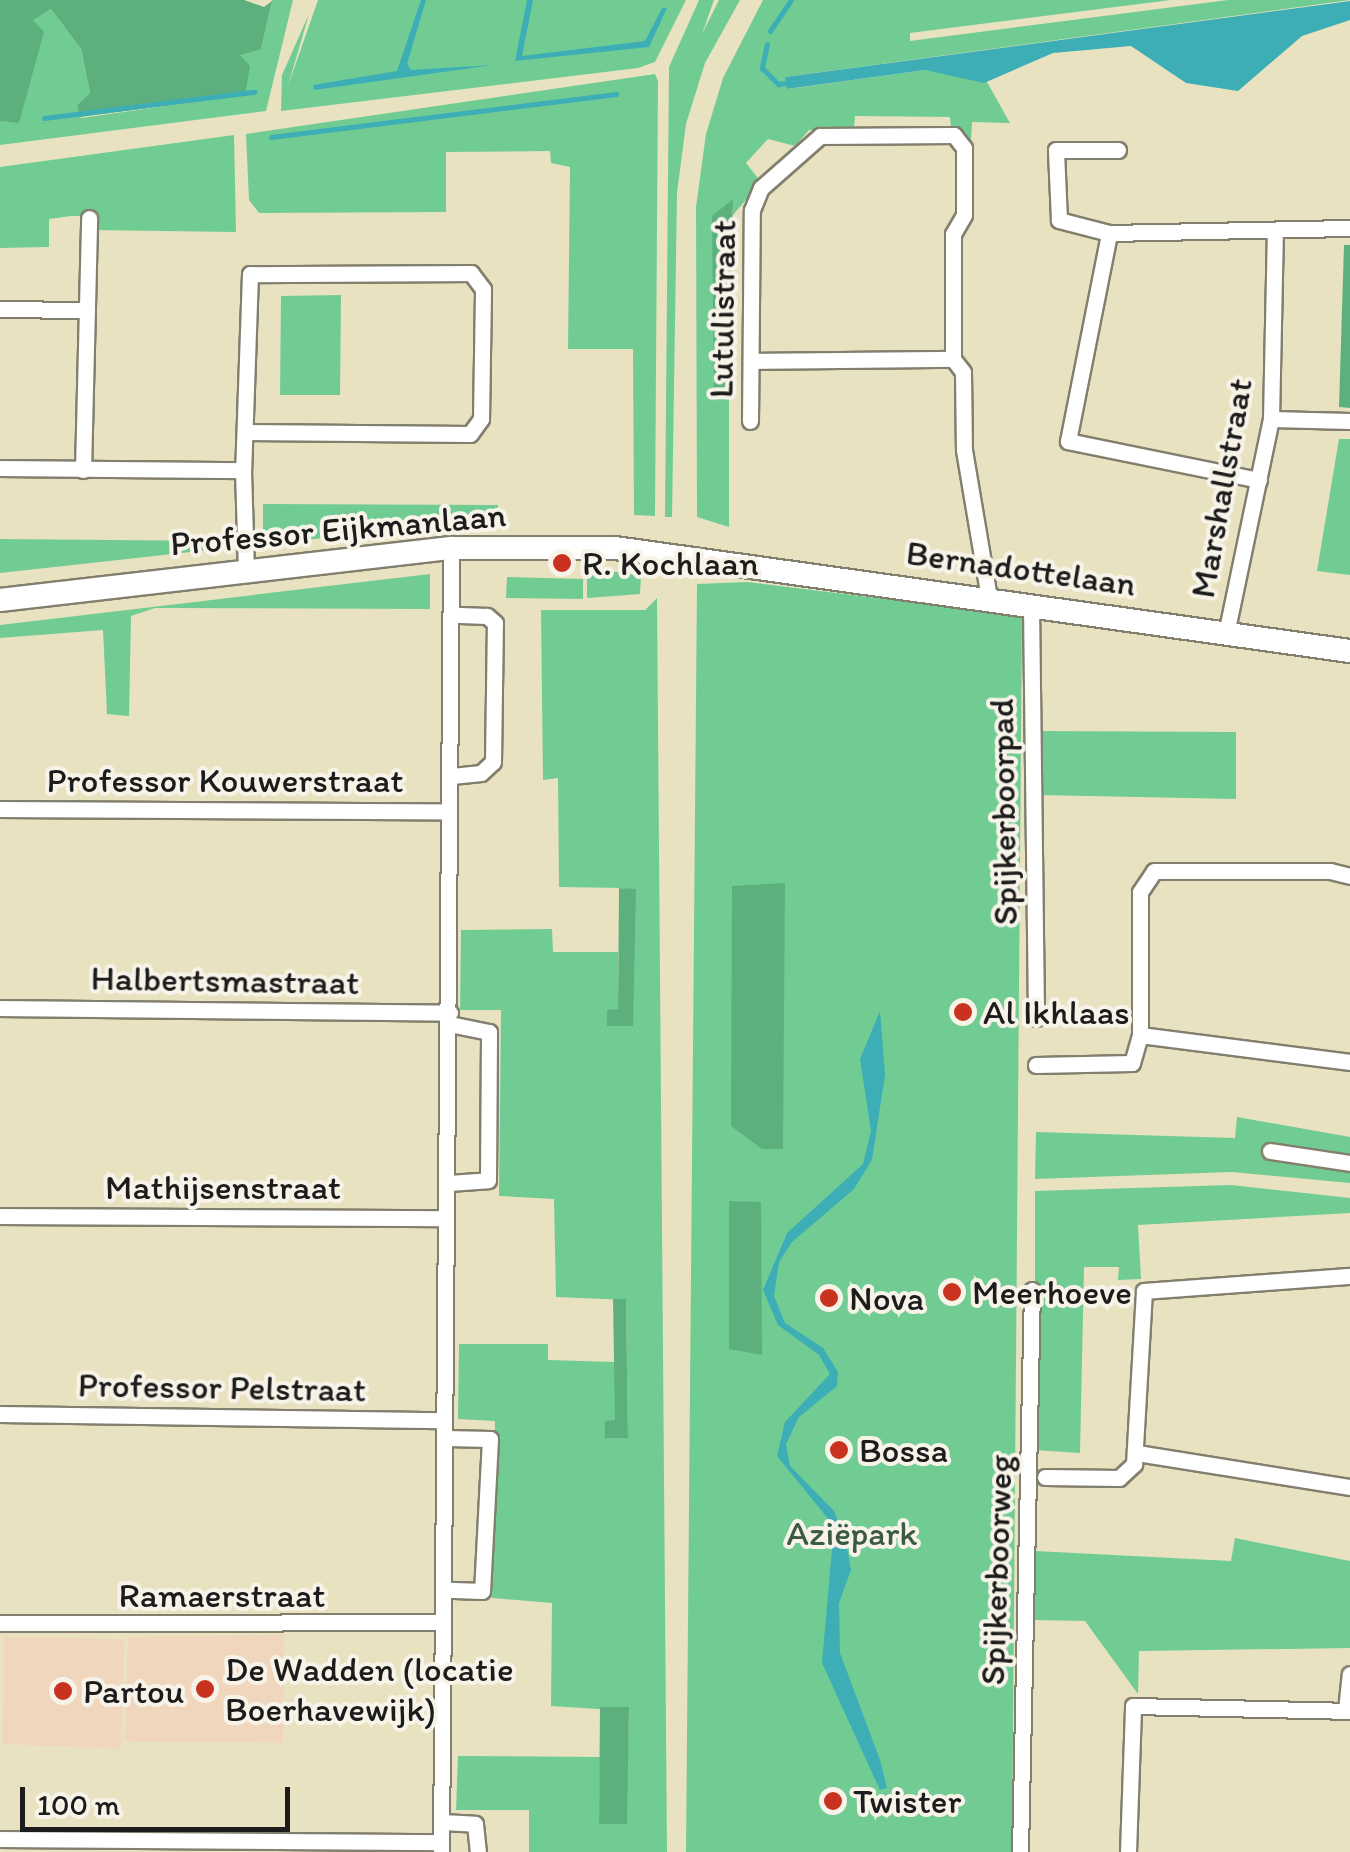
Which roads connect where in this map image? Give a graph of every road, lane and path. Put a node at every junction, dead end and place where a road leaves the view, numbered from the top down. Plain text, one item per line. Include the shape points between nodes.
1 (1118, 150) dead end
2 (90, 218) dead end
3 (1350, 228) edge
4 (1275, 232) junction
5 (1110, 234) junction
6 (0, 309) edge
7 (86, 310) junction
8 (953, 359) junction
9 (751, 361) junction
10 (1271, 419) junction
11 (750, 421) dead end
12 (1350, 421) edge
13 (246, 432) junction
14 (0, 468) edge
15 (84, 470) junction
16 (243, 470) junction
17 (1259, 480) junction
18 (451, 548) junction
19 (682, 554) joint
20 (246, 571) junction
21 (988, 598) junction
22 (0, 600) edge
23 (1031, 606) junction
24 (453, 615) junction
25 (1226, 634) junction
26 (1350, 651) edge
27 (452, 776) junction
28 (0, 809) edge
29 (449, 811) junction
30 (1350, 876) edge
31 (0, 1008) edge
32 (450, 1018) junction
33 (1036, 1018) dead end
34 (1140, 1035) junction
35 (1350, 1062) edge
36 (1036, 1064) dead end
37 (1270, 1151) dead end
38 (1350, 1164) edge
39 (449, 1183) junction
40 (0, 1216) edge
41 (446, 1218) junction
42 (1350, 1276) edge
43 (1032, 1290) dead end
44 (0, 1414) edge
45 (443, 1420) junction
46 (446, 1438) junction
47 (1137, 1454) junction
48 (1045, 1478) dead end
49 (1350, 1487) edge
50 (447, 1590) junction
51 (443, 1622) junction
52 (0, 1624) edge
53 (1350, 1674) edge
54 (1348, 1710) edge
55 (442, 1822) junction
56 (0, 1839) edge
57 (441, 1847) edge
58 (478, 1852) edge
59 (1020, 1852) edge
60 (1128, 1852) edge

1 - 5 street via 1056,150 1059,220
2 - 7 street
3 - 4 street
4 - 5 street
4 - 10 street, Marshallstraat
5 - 17 street via 1068,441
6 - 7 street
7 - 15 street
8 - 9 street
8 - 9 street, Lutulistraat via 953,234 964,215 964,148 954,135 820,136 761,188 752,210
8 - 21 street via 963,372 964,450
9 - 11 street, Lutulistraat
10 - 12 street
10 - 17 street, Marshallstraat
13 - 13 street via 250,274 471,273 483,289 481,419 470,434
13 - 16 street
14 - 15 street
15 - 16 street
16 - 20 street
17 - 25 street, Marshallstraat
18 - 19 street, Professor Eijkmanlaan
18 - 20 street, Professor Eijkmanlaan
18 - 24 street
19 - 21 street, Bernadottelaan
20 - 22 street, Professor Eijkmanlaan
21 - 23 street, Bernadottelaan
23 - 25 street, Bernadottelaan
23 - 33 street, Spijkerboorpad
24 - 27 street
24 - 27 street via 487,616 495,623 493,762 481,773
25 - 26 street, Bernadottelaan
27 - 29 street
28 - 29 street, Professor Kouwerstraat
29 - 32 street
30 - 34 street via 1154,871 1140,892
31 - 32 street, Halbertsmastraat
32 - 39 street
32 - 39 street via 488,1032 488,1180
34 - 35 street
34 - 36 street via 1132,1064
37 - 38 street
39 - 41 street
40 - 41 street, Mathijsenstraat
41 - 45 street
42 - 47 street via 1144,1291
43 - 59 street, Spijkerboorweg
44 - 45 street, Professor Pelstraat
45 - 46 street
46 - 50 street
46 - 50 street via 490,1439 482,1590
47 - 48 street via 1118,1478
47 - 49 street
50 - 51 street
51 - 52 street, Ramaerstraat
51 - 55 street
53 - 54 street
54 - 60 street via 1132,1706
55 - 57 street
55 - 58 street via 475,1824
56 - 57 street

